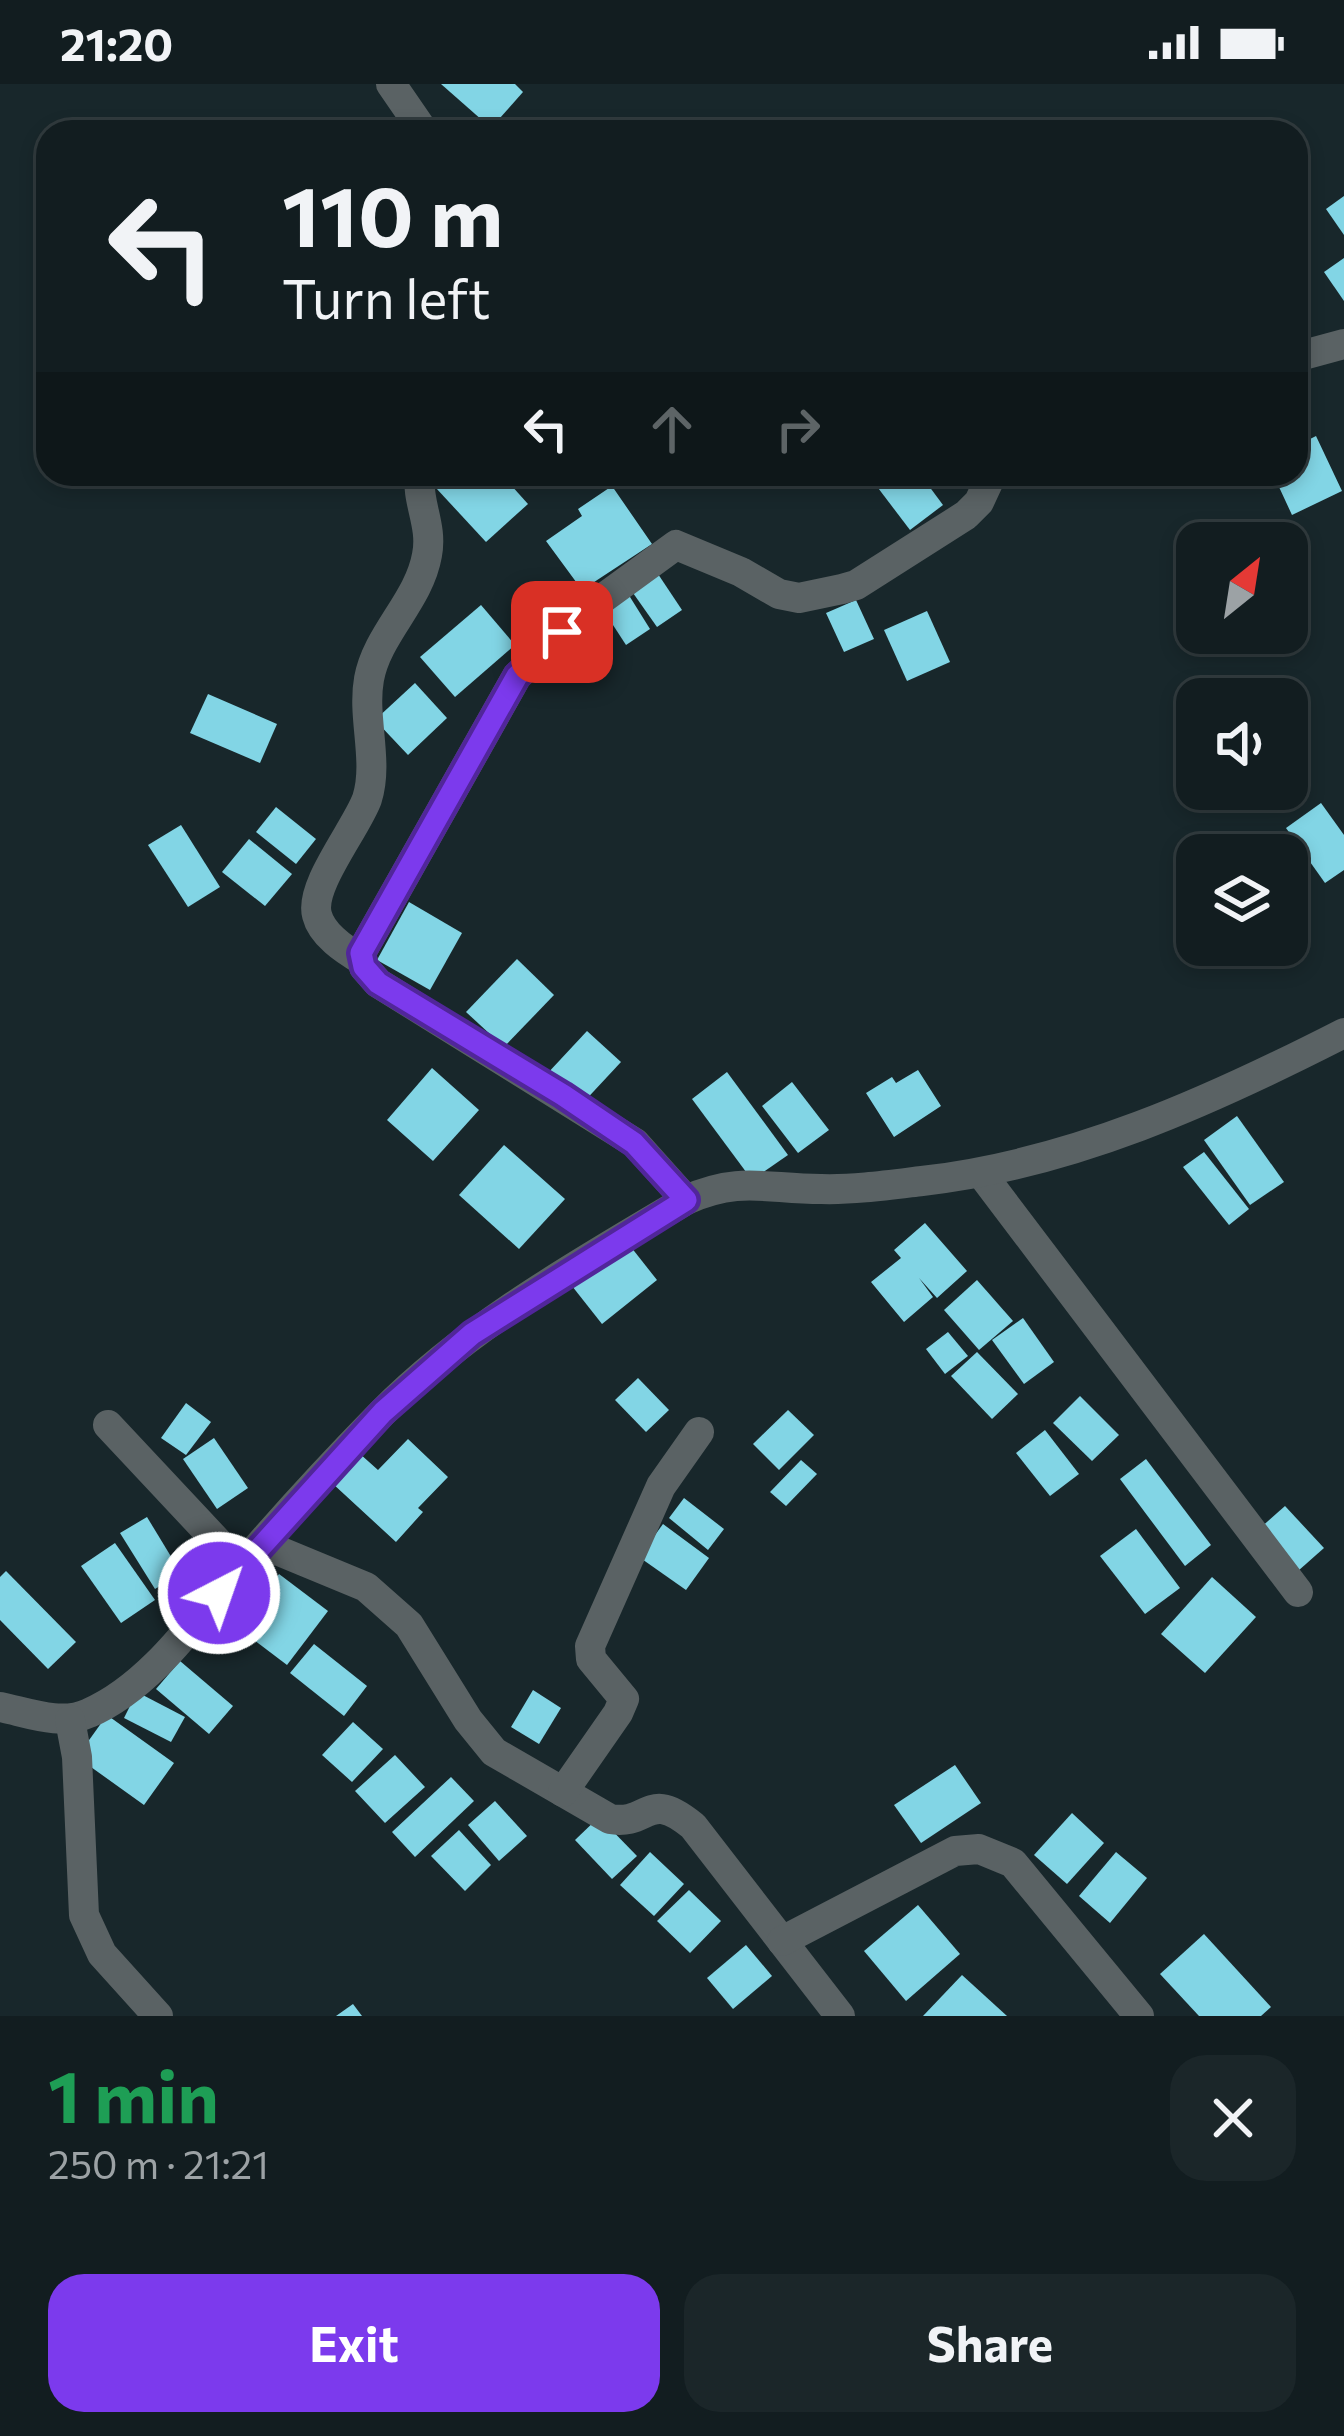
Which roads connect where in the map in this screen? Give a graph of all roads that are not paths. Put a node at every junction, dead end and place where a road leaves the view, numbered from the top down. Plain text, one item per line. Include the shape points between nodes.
1 (392, 84) edge
2 (416, 120) edge
3 (1344, 344) edge
4 (1308, 354) edge
5 (418, 486) edge
6 (985, 486) edge
7 (362, 960) junction
8 (1344, 1033) edge
9 (981, 1173) junction
10 (686, 1200) junction
11 (108, 1425) dead end
12 (699, 1432) dead end
13 (251, 1555) junction
14 (1298, 1592) dead end
15 (0, 1707) edge
16 (70, 1720) junction
17 (563, 1792) junction
18 (782, 1941) junction
19 (158, 2016) edge
20 (840, 2016) edge
21 (1139, 2016) edge

1 - 2 street
3 - 4 street
5 - 7 street via 429,522 427,556 368,681 368,795 318,890 317,916 340,947
6 - 7 street via 972,510 856,585 799,598 779,594 676,545 591,607 517,676
7 - 10 street via 378,983 634,1143
8 - 9 street via 1190,1108
9 - 10 street via 824,1190 733,1184
9 - 14 street
10 - 13 street via 472,1334 383,1412
11 - 13 street
12 - 17 street via 661,1486 590,1646 591,1659 623,1699
13 - 16 street via 148,1671
13 - 17 street via 366,1587 409,1625 494,1752
15 - 16 street
16 - 19 street via 84,1916 102,1954
17 - 18 street via 610,1819 672,1809
18 - 20 street
18 - 21 street via 955,1851 979,1849 1013,1863

